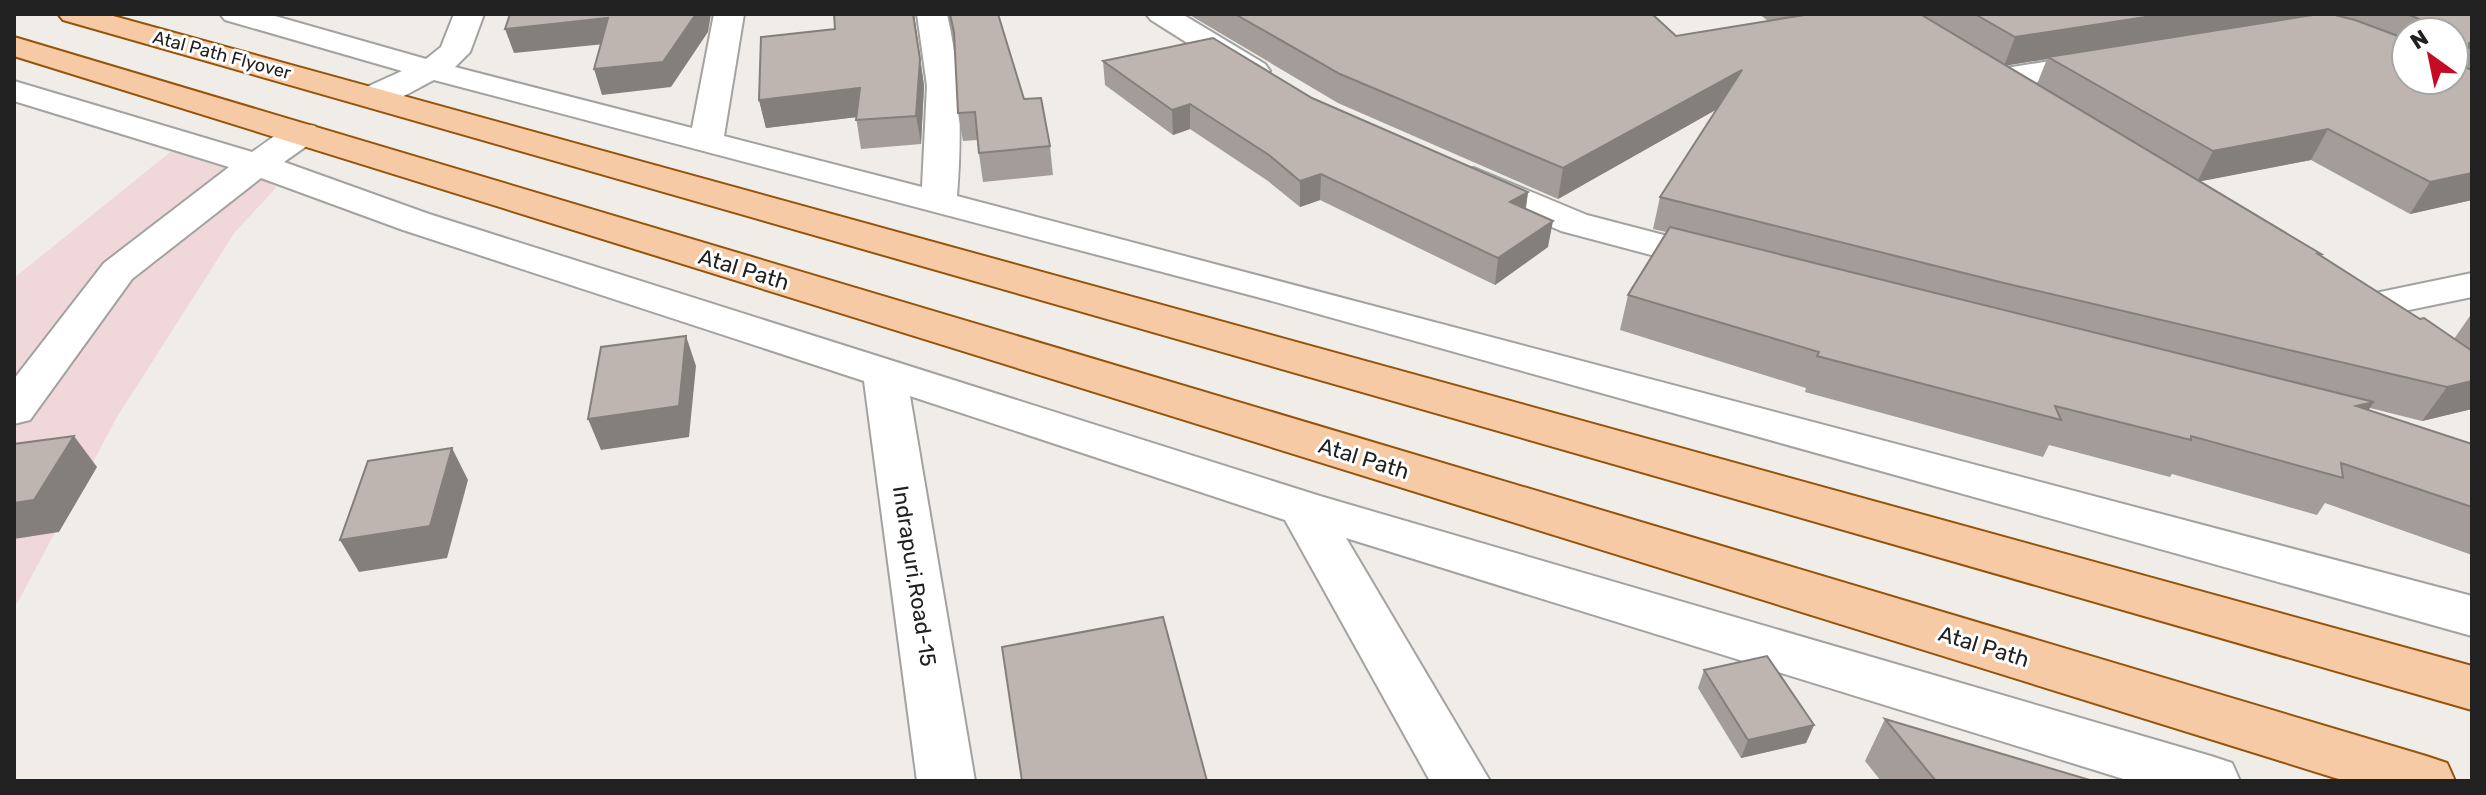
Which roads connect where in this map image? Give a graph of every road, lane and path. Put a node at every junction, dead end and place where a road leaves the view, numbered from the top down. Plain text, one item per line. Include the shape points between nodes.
1 (73, 14) edge
2 (235, 14) edge
3 (469, 14) edge
4 (729, 14) edge
5 (932, 14) edge
6 (1161, 14) edge
7 (14, 46) edge
8 (2121, 58) edge
9 (431, 70) junction
10 (1287, 90) edge
11 (14, 91) edge
12 (372, 97) junction
13 (2038, 101) edge
14 (303, 133) junction
15 (706, 142) junction
16 (1436, 162) edge
17 (259, 165) junction
18 (938, 203) junction
19 (1755, 270) edge
20 (2472, 285) edge
21 (2408, 333) edge
22 (884, 371) junction
23 (14, 410) edge
24 (1303, 508) junction
25 (2472, 616) edge
26 (2472, 688) edge
27 (2137, 767) edge
28 (946, 781) edge
29 (1461, 781) edge
30 (2211, 781) edge
31 (2426, 781) edge

1 - 12 main road, Atal Path Flyover
2 - 9 street
3 - 9 street via 455,52
4 - 15 street
5 - 18 street via 947,96
6 - 10 street
7 - 14 main road
8 - 13 street via 1986,71
9 - 12 street
9 - 15 street
11 - 17 street
12 - 26 main road
14 - 17 street
14 - 31 main road, Atal Path
15 - 18 street
16 - 19 street via 1574,223
17 - 22 street via 416,222
17 - 23 street via 118,271
18 - 25 street
20 - 21 street via 2356,298
22 - 24 street
22 - 28 street, Indrapuri,Road-15
24 - 27 street
24 - 29 street
27 - 30 street

